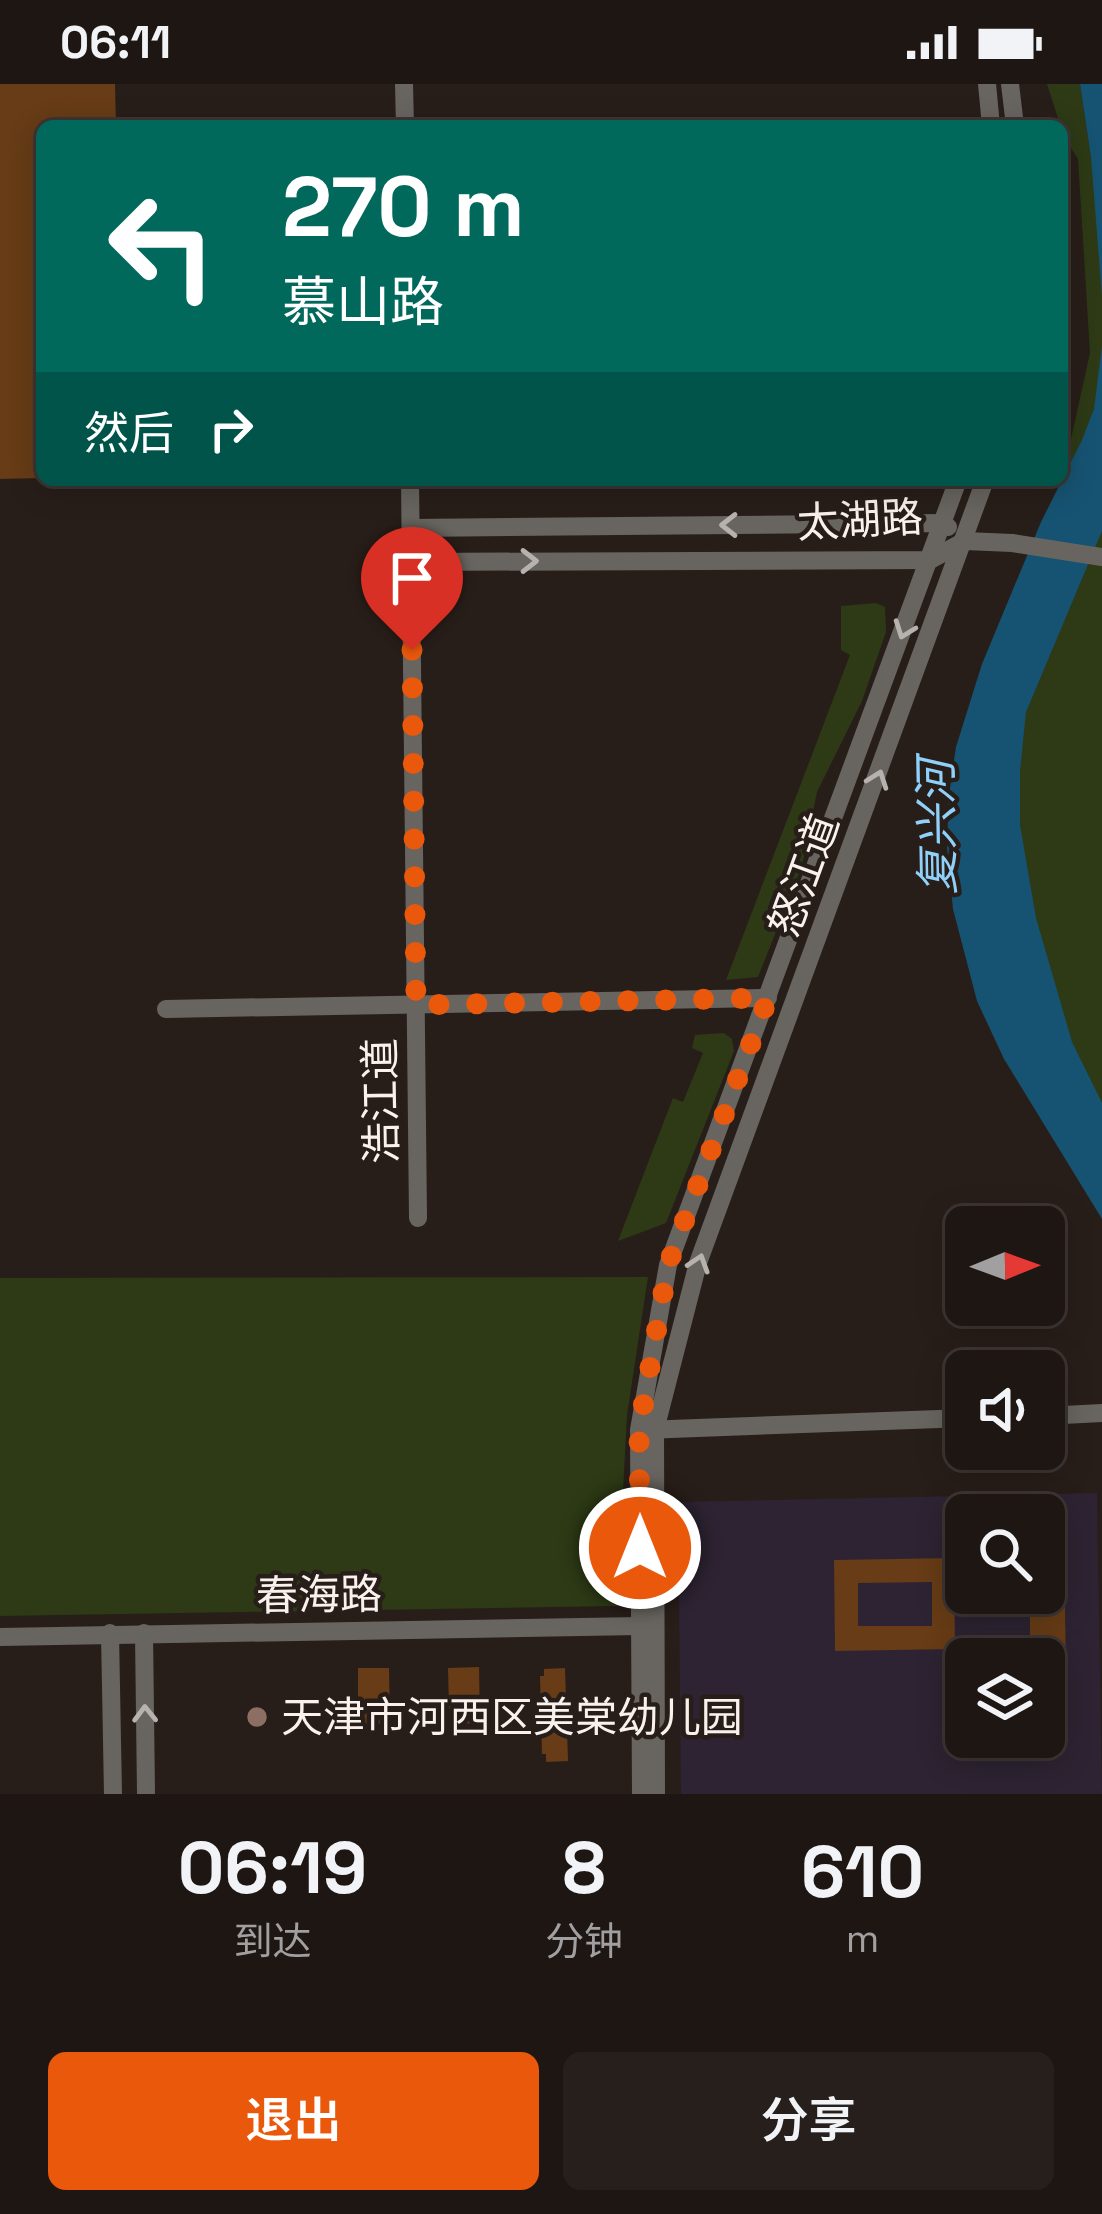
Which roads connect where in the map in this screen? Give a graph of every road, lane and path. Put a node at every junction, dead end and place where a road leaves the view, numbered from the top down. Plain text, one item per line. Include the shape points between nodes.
1 (404, 84) edge
2 (987, 84) edge
3 (1010, 84) edge
4 (405, 120) edge
5 (990, 120) edge
6 (1014, 120) edge
7 (410, 486) edge
8 (956, 486) edge
9 (984, 486) edge
10 (943, 523) junction
11 (411, 528) junction
12 (965, 541) junction
13 (1102, 557) edge
14 (930, 560) junction
15 (412, 562) junction
16 (768, 998) junction
17 (416, 1005) junction
18 (166, 1009) dead end
19 (418, 1217) dead end
20 (1102, 1413) edge
21 (1065, 1415) edge
22 (945, 1419) edge
23 (647, 1430) junction
24 (640, 1626) junction
25 (144, 1633) junction
26 (110, 1634) junction
27 (0, 1637) edge
28 (113, 1794) edge
29 (146, 1794) edge
30 (640, 1794) edge
31 (656, 1794) edge

1 - 4 street
2 - 5 street
3 - 6 street
7 - 11 street, 浩江道
8 - 10 street, 怒江道
9 - 12 street, 怒江道
10 -> 11 street, 太湖路
10 - 12 street, 太湖路
10 - 14 street, 怒江道
11 - 15 street, 浩江道
12 - 13 street
12 - 14 street, 太湖路
23 -> 12 street, 怒江道 via 698,1263
15 -> 14 street, 太湖路
14 -> 16 street, 怒江道
15 - 17 street, 浩江道
16 - 17 street
16 - 23 street, 怒江道 via 668,1265
17 - 18 street
17 - 19 street, 浩江道
20 - 21 street
22 - 23 street
23 - 24 street, 怒江道
23 - 31 street, 怒江道
24 - 25 street, 春海路
24 - 30 street, 怒江道
25 - 26 street, 春海路
29 -> 25 street
26 - 27 street, 春海路
26 - 28 street

